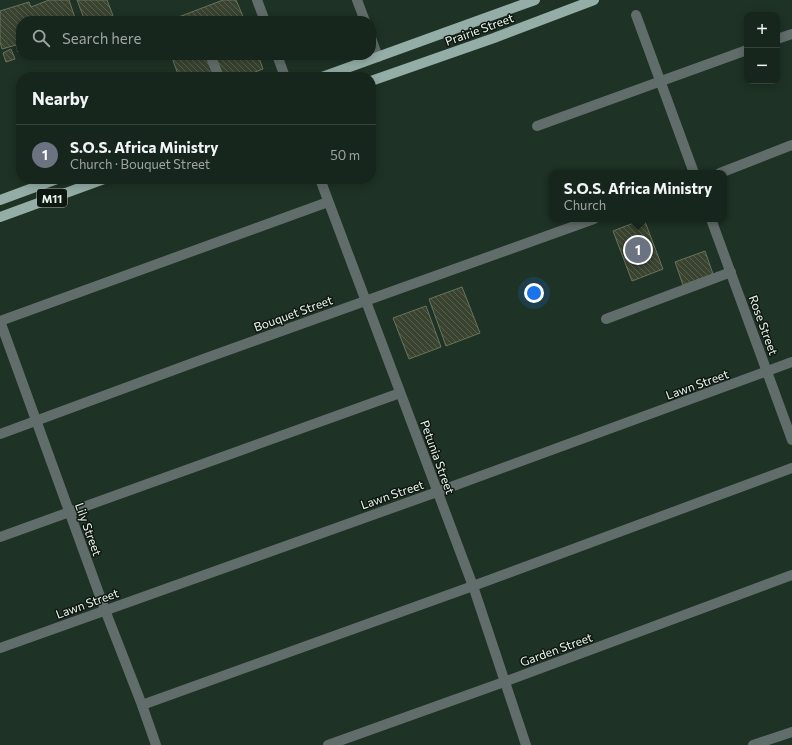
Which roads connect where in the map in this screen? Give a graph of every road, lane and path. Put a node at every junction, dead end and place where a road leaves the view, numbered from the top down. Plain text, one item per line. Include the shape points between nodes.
1 (257, 0) edge
2 (357, 0) edge
3 (535, 0) edge
4 (594, 0) edge
5 (636, 15) dead end
6 (263, 16) edge
7 (363, 16) edge
8 (792, 34) edge
9 (780, 38) edge
10 (744, 51) edge
11 (376, 52) edge
12 (378, 57) joint
13 (212, 60) edge
14 (279, 60) edge
15 (370, 60) edge
16 (217, 72) edge
17 (283, 72) edge
18 (336, 72) edge
19 (376, 79) edge
20 (660, 81) junction
21 (537, 126) dead end
22 (792, 145) edge
23 (693, 170) edge
24 (727, 170) edge
25 (43, 184) edge
26 (90, 184) edge
27 (322, 184) edge
28 (0, 200) edge
29 (328, 202) junction
30 (0, 217) edge
31 (586, 222) edge
32 (712, 222) edge
33 (731, 272) junction
34 (366, 301) junction
35 (606, 319) dead end
36 (0, 321) edge
37 (792, 362) edge
38 (768, 372) junction
39 (400, 393) junction
40 (36, 421) junction
41 (0, 434) edge
42 (792, 440) edge
43 (792, 468) edge
44 (437, 492) junction
45 (69, 512) junction
46 (0, 537) edge
47 (792, 575) edge
48 (473, 586) junction
49 (105, 610) junction
50 (0, 648) edge
51 (504, 682) junction
52 (142, 704) junction
53 (792, 732) edge
54 (156, 745) edge
55 (328, 745) edge
56 (526, 745) edge
57 (753, 745) edge

1 - 6 street
2 - 7 street
3 - 12 main road, Prairie Street
4 - 19 main road, Prairie Street
5 - 20 street
8 - 9 street
10 - 20 street
11 - 12 street
13 - 16 street
14 - 17 street
15 - 18 main road, Prairie Street
20 - 21 street
20 - 23 street
22 - 24 street
25 - 28 main road, M11
26 - 30 main road, M11
27 - 29 street, Petunia Street
29 - 34 street, Petunia Street
29 - 36 street
31 - 34 street, Bouquet Street
32 - 33 street, Rose Street
33 - 35 street
33 - 38 street, Rose Street
34 - 39 street, Petunia Street
34 - 40 street, Bouquet Street
36 - 40 street, Lily Street
37 - 38 street, Lawn Street
38 - 42 street, Rose Street
38 - 44 street, Lawn Street
39 - 44 street, Petunia Street
39 - 45 street
40 - 41 street, Bouquet Street
40 - 45 street, Lily Street
43 - 48 street
44 - 48 street, Petunia Street
44 - 49 street, Lawn Street
45 - 46 street
45 - 49 street, Lily Street
47 - 51 street, Garden Street
48 - 51 street, Petunia Street
48 - 52 street
49 - 50 street, Lawn Street
49 - 52 street, Lily Street
51 - 55 street, Garden Street
51 - 56 street, Petunia Street
52 - 54 street, Lily Street
53 - 57 street

